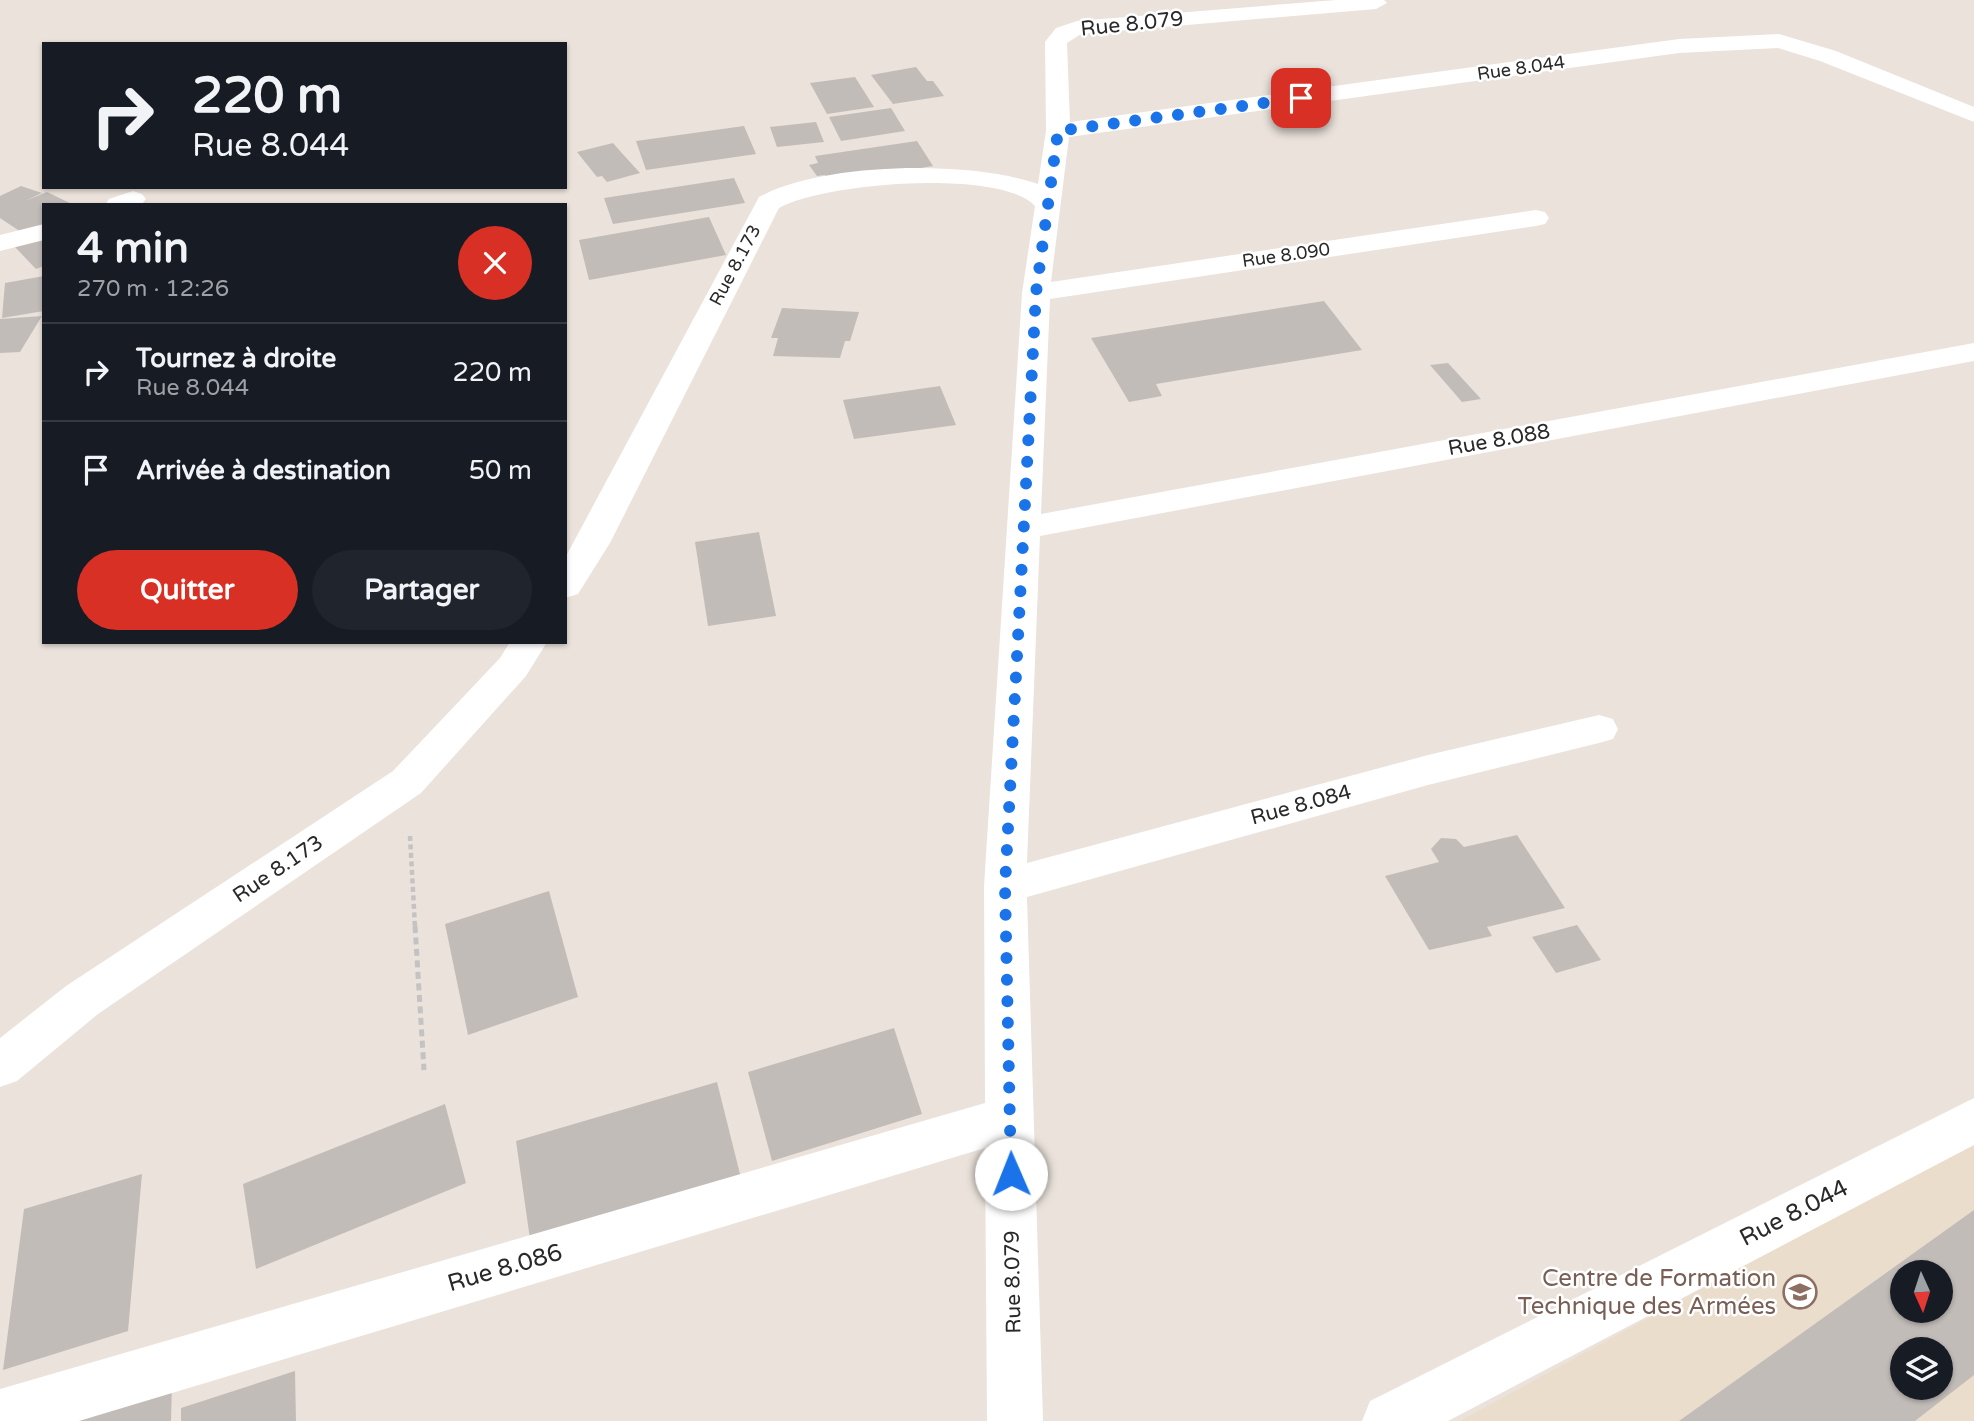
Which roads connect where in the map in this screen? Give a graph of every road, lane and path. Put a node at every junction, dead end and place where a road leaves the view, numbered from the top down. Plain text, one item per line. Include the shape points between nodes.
1 (1376, 3) dead end
2 (1974, 115) edge
3 (1058, 131) junction
4 (1049, 206) junction
5 (1536, 218) dead end
6 (42, 232) edge
7 (0, 243) edge
8 (1036, 293) junction
9 (1974, 352) edge
10 (1023, 527) junction
11 (567, 583) edge
12 (528, 644) edge
13 (1599, 729) dead end
14 (407, 782) junction
15 (1005, 886) junction
16 (0, 1066) edge
17 (425, 1070) dead end
18 (1010, 1118) junction
19 (1974, 1120) edge
20 (0, 1417) edge
21 (1015, 1421) edge
22 (1390, 1421) edge

1 - 3 street, Rue 8.079 via 1077,28 1064,33 1056,42 1055,54
2 - 3 street, Rue 8.044 via 1828,55 1779,41 1679,46
3 - 4 street, Rue 8.079
4 - 8 street, Rue 8.079
4 - 11 street, Rue 8.173 via 1034,191 1003,182 946,176 790,192 768,203 593,542
5 - 8 street, Rue 8.090
6 - 7 street
8 - 10 street, Rue 8.079
9 - 10 street, Rue 8.088
10 - 15 street, Rue 8.079
12 - 14 street, Rue 8.173 via 513,667
13 - 15 street, Rue 8.084 via 1428,770
14 - 16 street, Rue 8.173 via 82,1000
14 - 17 path
15 - 18 street, Rue 8.079
18 - 20 street, Rue 8.086
18 - 21 street, Rue 8.079
19 - 22 street, Rue 8.044

